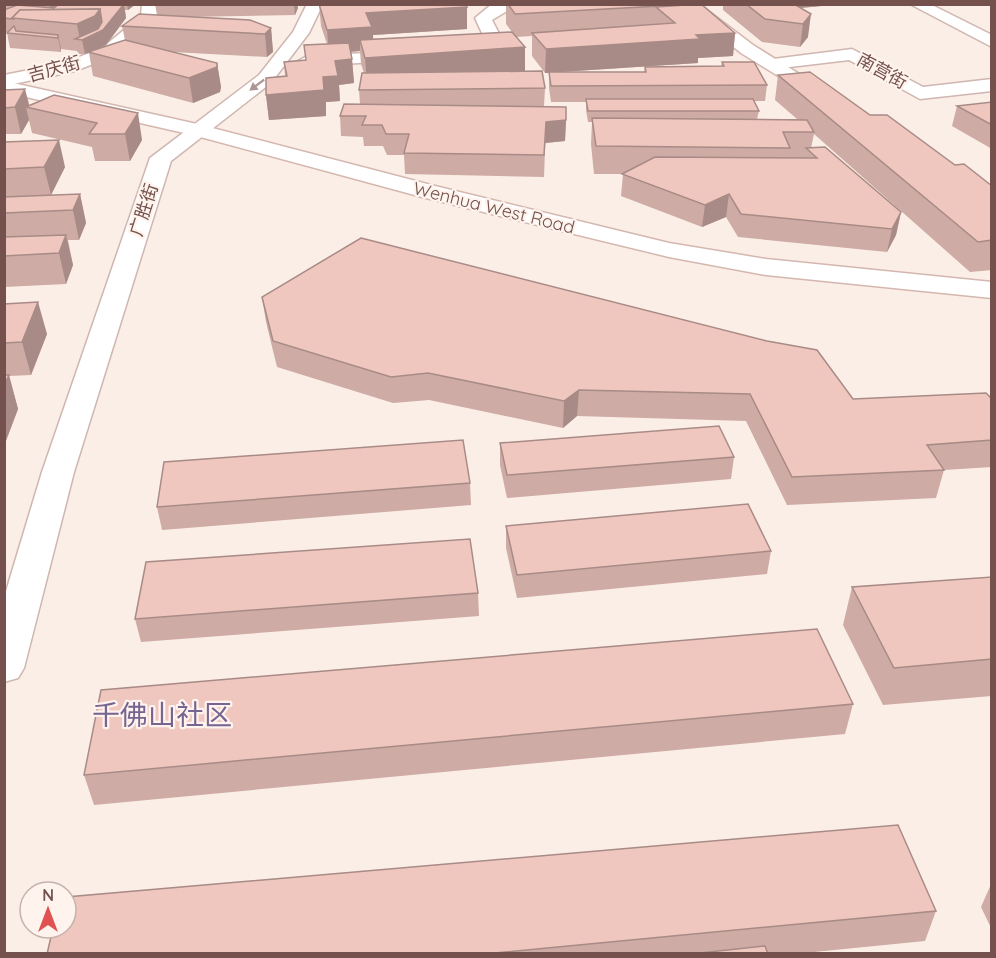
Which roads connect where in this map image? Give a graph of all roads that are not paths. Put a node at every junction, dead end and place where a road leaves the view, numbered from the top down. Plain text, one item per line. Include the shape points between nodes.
1 (150, 4) edge
2 (315, 4) edge
3 (500, 4) edge
4 (688, 4) edge
5 (917, 4) edge
6 (992, 42) edge
7 (452, 53) edge
8 (418, 55) edge
9 (278, 62) junction
10 (773, 64) junction
11 (4, 81) edge
12 (992, 85) edge
13 (4, 86) edge
14 (843, 107) edge
15 (189, 136) junction
16 (992, 290) edge
17 (4, 668) edge

1 - 11 street, 吉庆街 via 149,18 108,52 69,67
2 - 9 street, 广胜街 via 301,33
3 - 7 street via 501,8 483,18 499,51
4 - 10 street
5 - 6 street
8 - 9 street
9 -> 15 street, 广胜街 via 265,79
10 - 12 street, 南营街 via 852,54 920,93
10 - 14 street
13 - 15 street, Wenhua West Road
15 - 16 street, Wenhua West Road via 669,250 766,267
15 - 17 street, 广胜街 via 161,158 58,472

